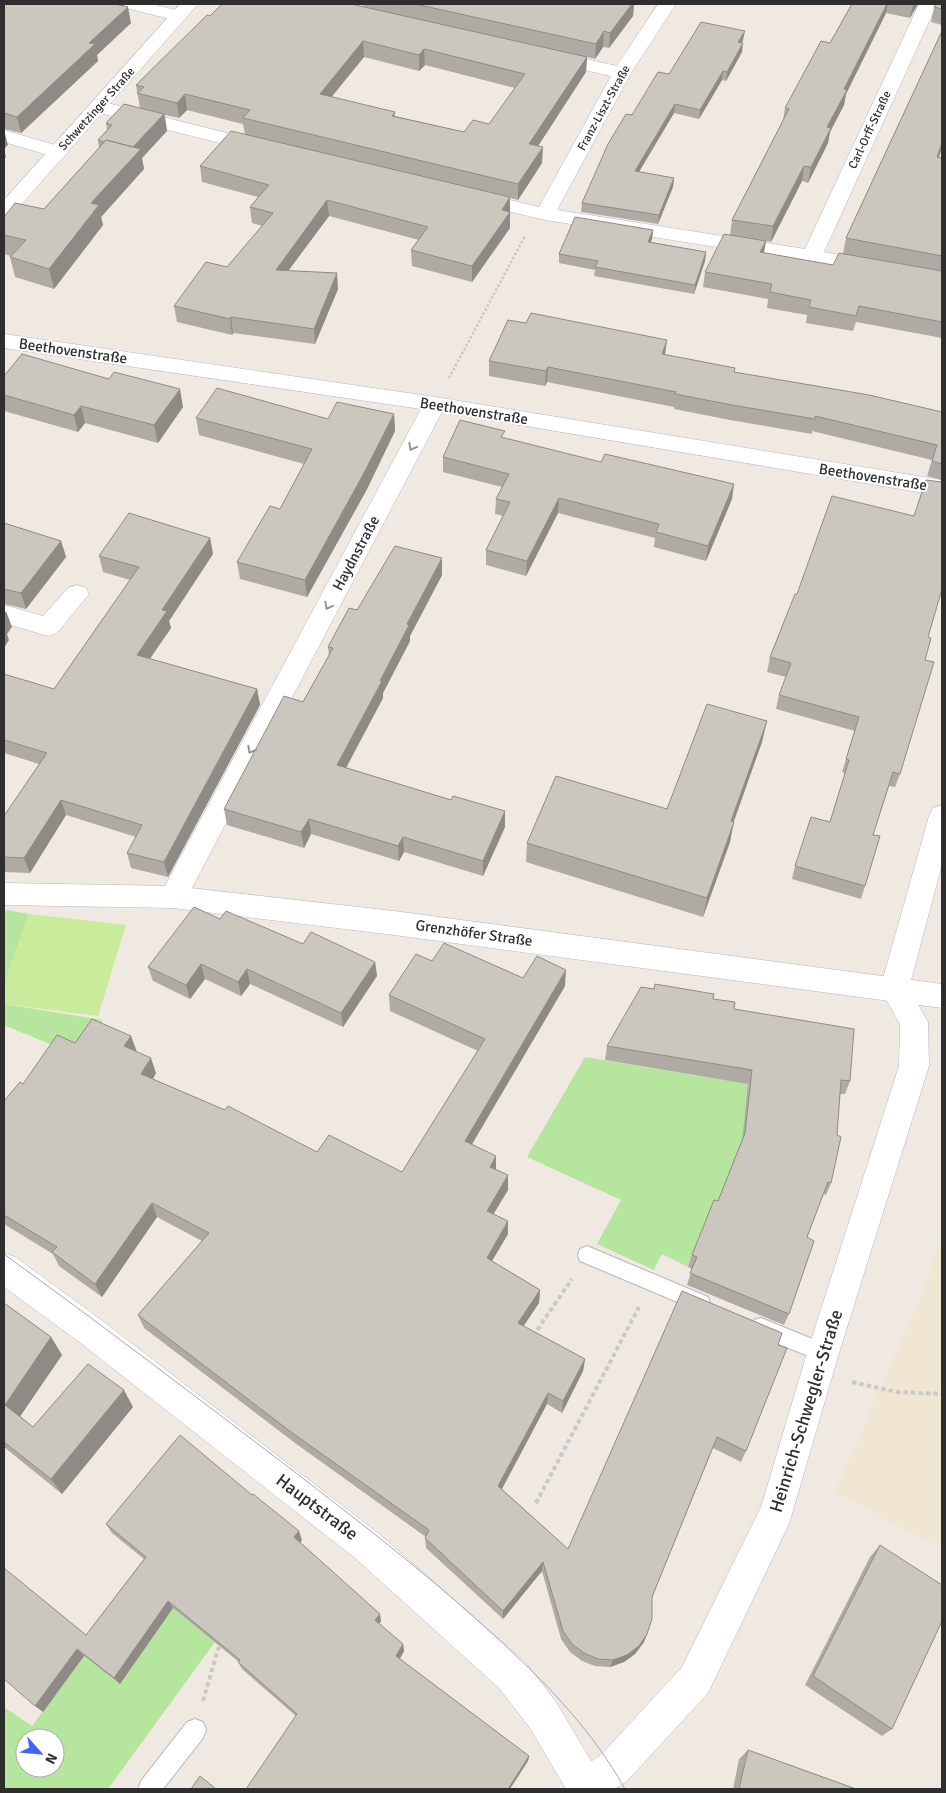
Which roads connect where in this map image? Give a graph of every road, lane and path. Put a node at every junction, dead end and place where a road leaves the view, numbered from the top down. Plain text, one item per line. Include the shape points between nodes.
1 (132, 4) edge
2 (667, 4) edge
3 (928, 4) edge
4 (183, 10) edge
5 (534, 53) edge
6 (622, 73) junction
7 (99, 108) junction
8 (4, 136) edge
9 (276, 150) edge
10 (58, 152) junction
11 (452, 192) edge
12 (4, 212) edge
13 (545, 214) junction
14 (812, 256) junction
15 (942, 280) edge
16 (4, 340) edge
17 (435, 404) junction
18 (942, 488) edge
19 (77, 594) dead end
20 (4, 614) edge
21 (942, 816) edge
22 (4, 894) edge
23 (173, 897) junction
24 (894, 989) junction
25 (942, 996) edge
26 (587, 1255) joint
27 (4, 1268) edge
28 (652, 1283) junction
29 (715, 1309) edge
30 (742, 1320) edge
31 (529, 1342) edge
32 (821, 1363) junction
33 (942, 1394) edge
34 (536, 1503) dead end
35 (223, 1642) edge
36 (195, 1730) joint
37 (586, 1788) edge
38 (149, 1789) edge

1 - 4 street
2 - 6 street, Franz-Liszt-Straße
3 - 14 street, Carl-Orff-Straße
4 - 7 street, Schwetzinger Straße
5 - 6 street
6 - 13 street, Franz-Liszt-Straße
7 - 9 street
7 - 10 street, Schwetzinger Straße
8 - 10 street
10 - 12 street, Schwetzinger Straße
11 - 13 street
13 - 14 street
13 - 17 path via 532,223
14 - 15 street
16 - 17 street, Beethovenstraße
17 - 18 street, Beethovenstraße
17 -> 23 street, Haydnstraße
19 - 20 street via 48,627
21 - 24 street
22 - 23 street, Grenzhöfer Straße
23 - 24 street, Grenzhöfer Straße
24 - 25 street, Grenzhöfer Straße
24 - 32 street, Heinrich-Schwegler-Straße via 914,1022 914,1066
26 - 28 lane
26 - 31 path
27 - 37 street, Hauptstraße via 367,1546 454,1622 512,1674 543,1715
28 - 29 lane
28 - 34 path
30 - 32 lane
32 - 33 path via 879,1389
32 - 37 street, Heinrich-Schwegler-Straße via 777,1512 696,1680 614,1768
35 - 36 path via 218,1649
36 - 38 lane

